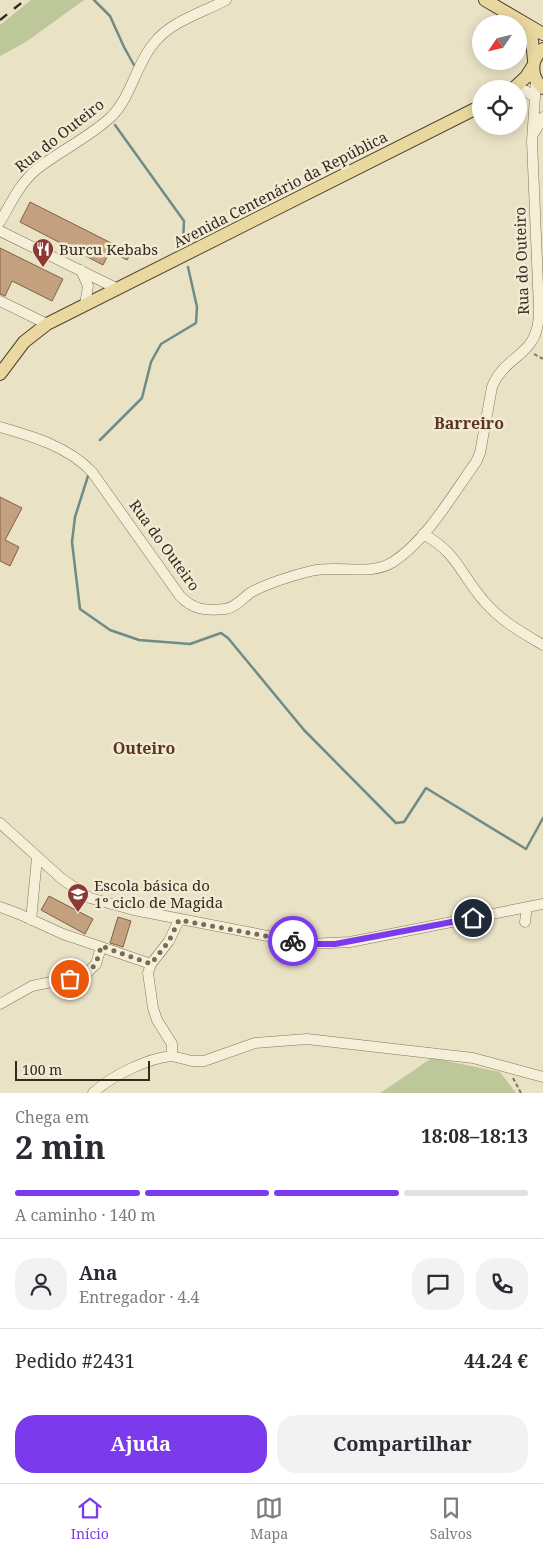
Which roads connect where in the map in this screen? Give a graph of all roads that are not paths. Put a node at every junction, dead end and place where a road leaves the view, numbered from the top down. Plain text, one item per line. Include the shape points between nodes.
1 (226, 0) edge
2 (485, 0) edge
3 (509, 15) edge
4 (528, 26) edge
5 (528, 33) edge
6 (543, 34) edge
7 (543, 49) edge
8 (534, 63) junction
9 (523, 80) edge
10 (540, 84) edge
11 (527, 92) edge
12 (535, 98) junction
13 (472, 111) edge
14 (543, 117) edge
15 (532, 136) junction
16 (0, 222) edge
17 (0, 231) edge
18 (540, 268) edge
19 (80, 270) junction
20 (118, 289) junction
21 (0, 302) edge
22 (85, 305) junction
23 (47, 324) junction
24 (539, 337) edge
25 (0, 374) edge
26 (0, 427) edge
27 (20, 433) junction
28 (0, 436) edge
29 (422, 534) junction
30 (543, 645) edge
31 (0, 823) edge
32 (37, 858) junction
33 (543, 904) edge
34 (527, 907) junction
35 (0, 908) edge
36 (31, 920) junction
37 (179, 920) junction
38 (525, 922) dead end
39 (101, 946) junction
40 (151, 964) junction
41 (0, 1004) edge
42 (172, 1056) junction
43 (543, 1077) edge
44 (93, 1093) edge

1 - 16 street, Rua do Outeiro via 161,34 147,52 114,114 32,174 18,190
2 - 3 main road
4 - 6 main road
5 - 8 main road, Rua do Outeiro via 532,40
7 - 8 main road
8 - 9 main road
8 - 10 main road, Rua do Outeiro
10 - 12 street, Rua do Outeiro
11 - 12 street
12 - 15 street, Rua do Outeiro
13 - 20 main road, Avenida Centenário da República
14 - 15 street
15 - 18 street, Rua do Outeiro
17 - 19 street
18 - 24 street, Rua do Outeiro
19 - 20 street
19 - 22 street via 88,286
20 - 22 main road, Avenida Centenário da República
21 - 23 street
22 - 23 main road, Avenida Centenário da República
23 - 25 main road, Avenida Centenário da República via 24,342
24 - 29 street, Rua do Outeiro via 495,380 480,453
26 - 27 street, Rua do Outeiro
27 - 28 street
27 - 29 street, Rua do Outeiro via 77,457 180,596 196,608 228,608 256,590 314,570 377,569 400,557
29 - 30 street via 446,549 496,614
31 - 32 street
32 - 36 street
32 - 37 street via 90,898
33 - 34 street
34 - 37 street via 322,945
34 - 38 street
35 - 36 street
36 - 39 street
37 - 40 street via 169,941
39 - 40 street
39 - 41 street via 96,964 85,975 32,986
40 - 42 street via 148,973 152,1008 172,1044
42 - 43 street via 204,1061 255,1043 308,1039 473,1058
42 - 44 street via 153,1060 112,1078

